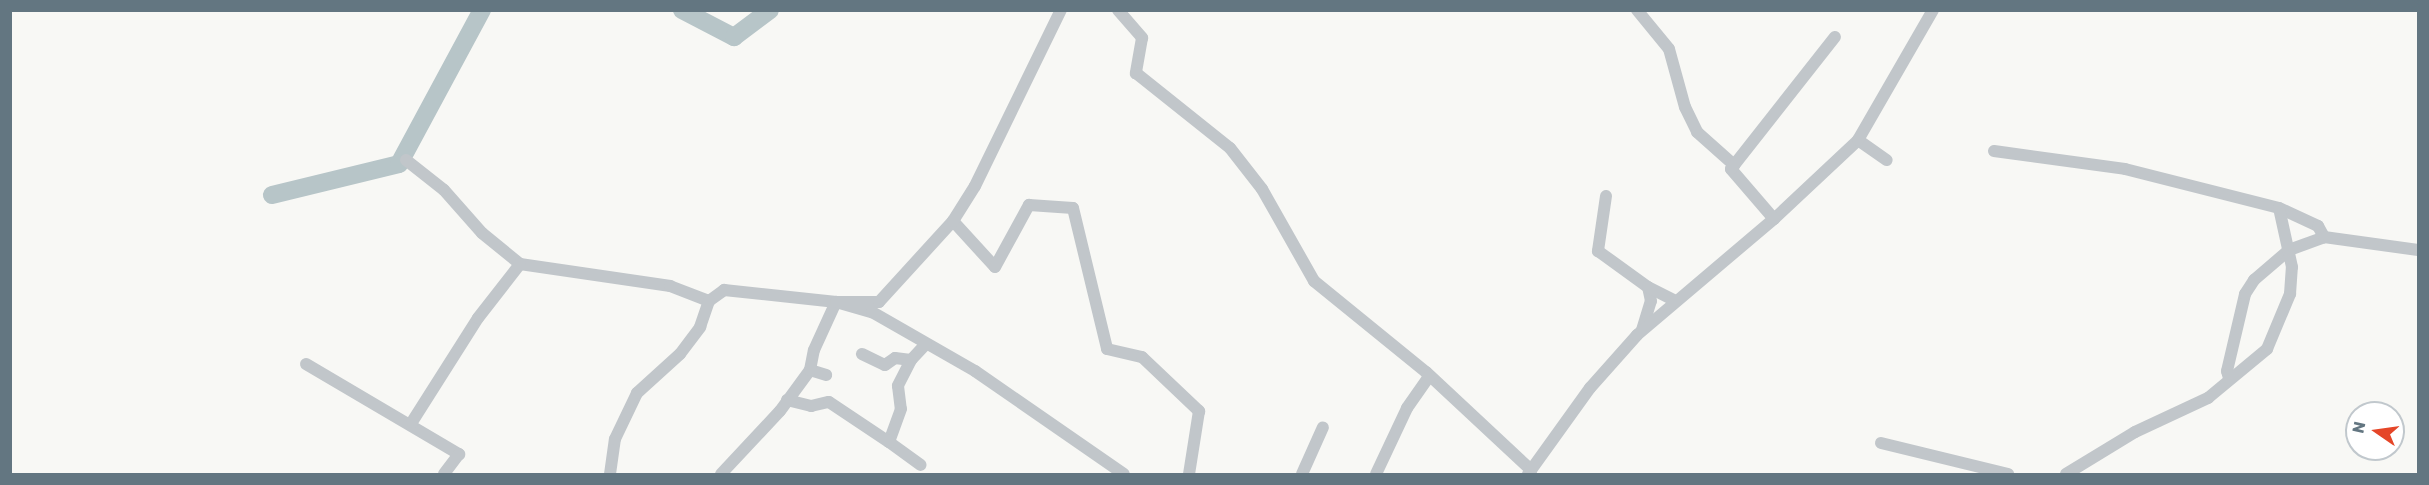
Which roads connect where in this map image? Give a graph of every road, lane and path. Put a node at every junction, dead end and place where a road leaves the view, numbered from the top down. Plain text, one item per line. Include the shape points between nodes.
1 (1061, 10) edge
2 (1118, 10) edge
3 (1637, 10) edge
4 (1934, 10) edge
5 (1835, 37) dead end
6 (1858, 140) junction
7 (1994, 151) dead end
8 (406, 160) dead end
9 (1887, 160) dead end
10 (1734, 165) junction
11 (1606, 196) dead end
12 (2279, 208) junction
13 (1774, 219) junction
14 (953, 220) junction
15 (2324, 237) junction
16 (2289, 250) junction
17 (2418, 250) edge
18 (520, 264) junction
19 (1648, 287) junction
20 (1674, 300) junction
21 (709, 302) junction
22 (836, 302) junction
23 (1641, 332) junction
24 (926, 344) junction
25 (862, 354) dead end
26 (910, 360) junction
27 (306, 364) dead end
28 (810, 370) junction
29 (826, 375) dead end
30 (1429, 376) junction
31 (2229, 378) junction
32 (787, 400) junction
33 (412, 422) junction
34 (1323, 427) dead end
35 (888, 442) junction
36 (1881, 443) dead end
37 (921, 465) dead end
38 (1529, 472) edge
39 (444, 474) edge
40 (610, 474) edge
41 (721, 474) edge
42 (1124, 474) edge
43 (1190, 474) edge
44 (1302, 474) edge
45 (1376, 474) edge
46 (2008, 474) edge
47 (2066, 474) edge

1 - 14 street via 975,186
2 - 30 street via 1142,38 1136,73 1230,148 1262,189 1314,281
3 - 10 street via 1669,50 1685,107 1697,132
4 - 6 street
5 - 10 street
6 - 9 street
6 - 13 street
7 - 12 street via 2125,169
8 - 18 street via 444,190 482,233
10 - 13 street via 1731,169
11 - 19 street via 1598,251
12 - 15 street via 2318,226
12 - 16 street
13 - 20 street
14 - 22 street via 879,302
14 - 43 street via 995,267 1029,205 1073,208 1107,349 1142,357 1199,411
15 - 16 street
15 - 17 street
16 - 31 street via 2254,280 2245,294
16 - 31 street via 2290,294 2268,349
18 - 21 street via 670,286
18 - 33 street via 478,318
19 - 20 street
19 - 23 street via 1651,301
20 - 23 street
21 - 22 street via 724,290
21 - 40 street via 700,327 680,354 637,393 615,439
22 - 24 street via 872,312
22 - 28 street via 814,350
23 - 38 street via 1590,388
24 - 26 street
24 - 42 street via 975,371
25 - 26 street via 885,365 895,358
26 - 35 street via 898,386 901,409
27 - 33 street via 347,390
28 - 29 street
28 - 32 street
30 - 38 street
30 - 45 street via 1407,408
31 - 47 street via 2208,398 2135,432
32 - 35 street via 811,406 829,402
32 - 41 street
33 - 39 street via 459,454
34 - 44 street
35 - 37 street
36 - 46 street

